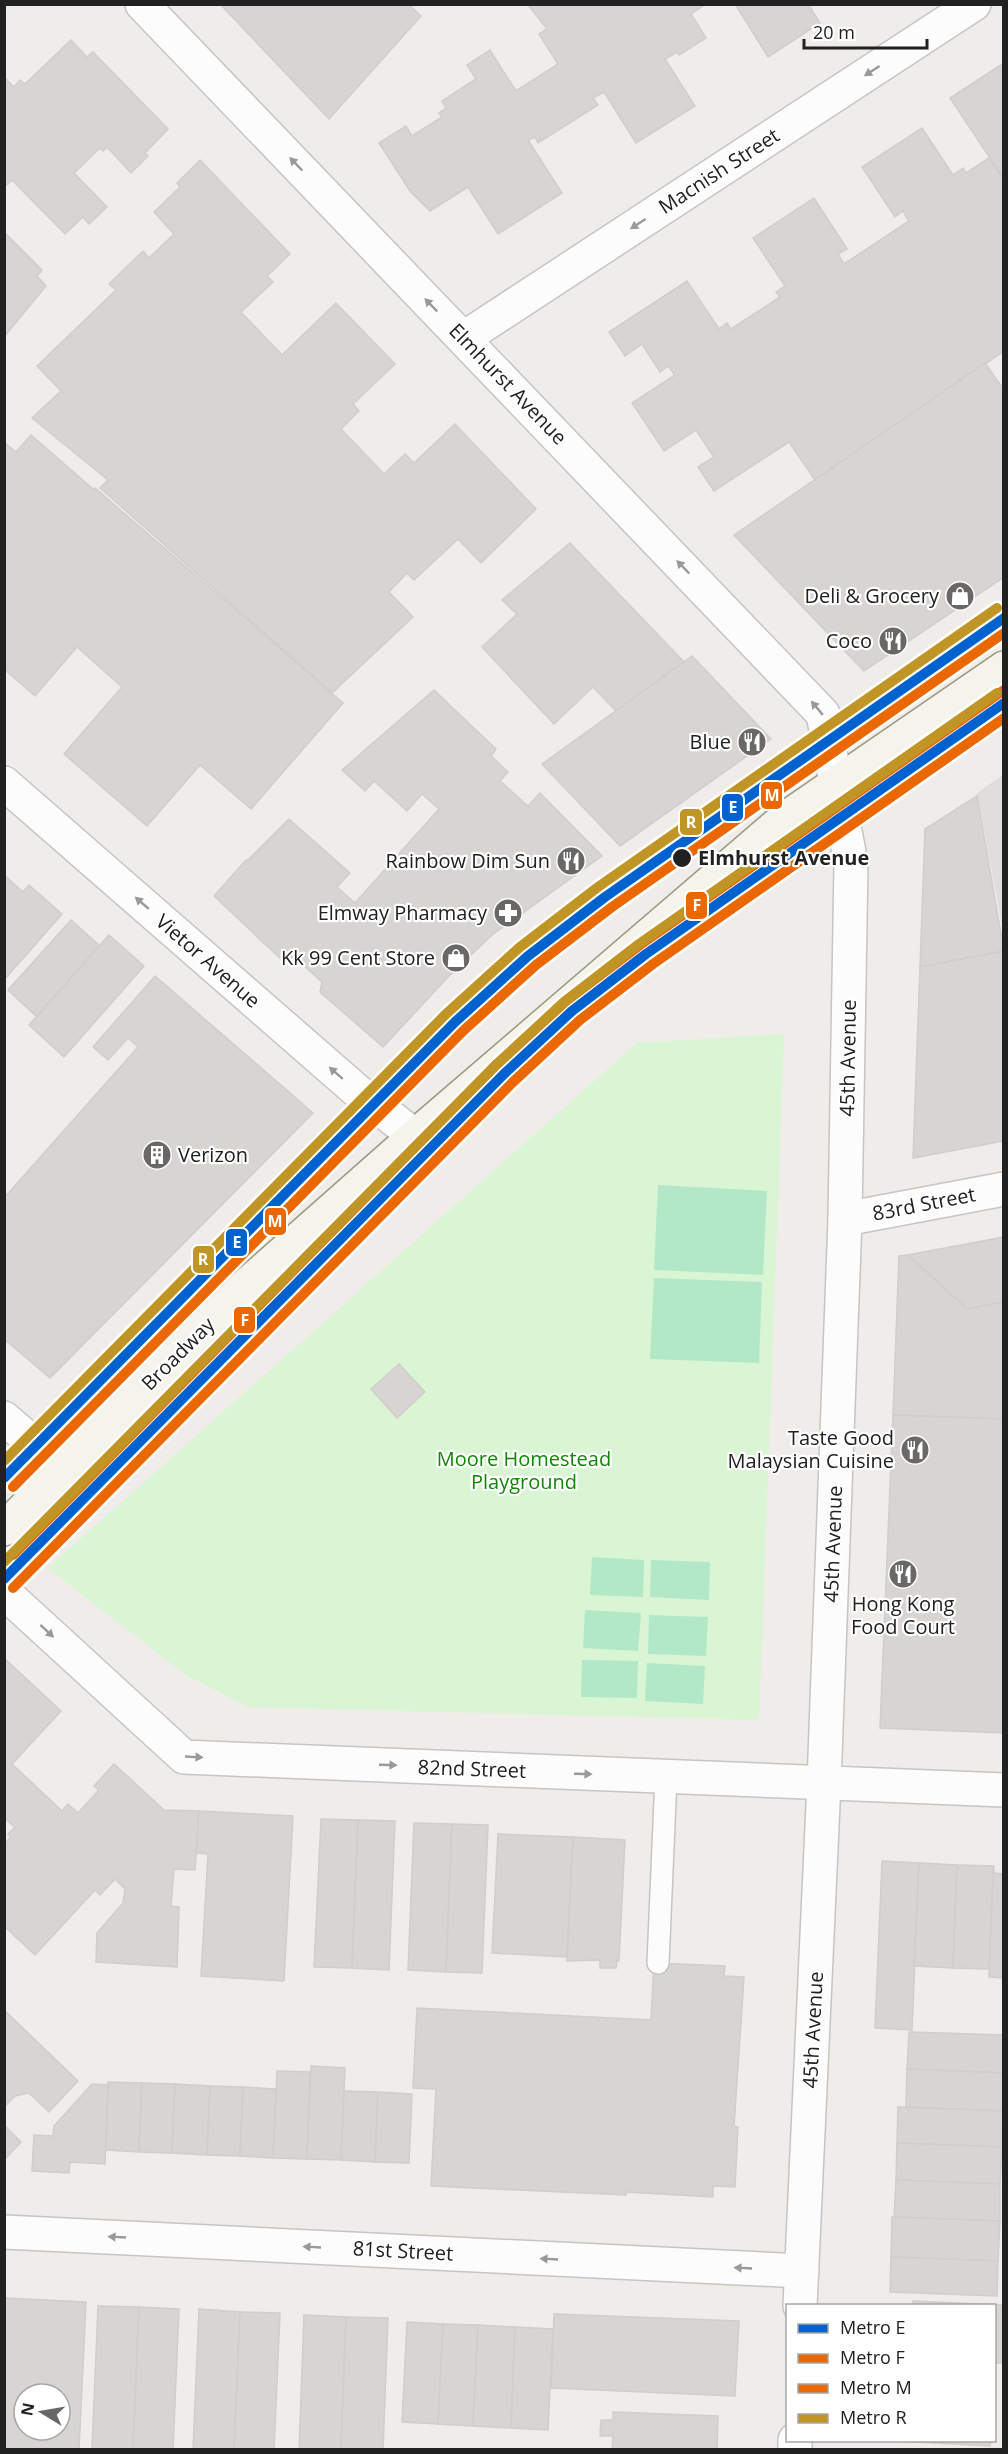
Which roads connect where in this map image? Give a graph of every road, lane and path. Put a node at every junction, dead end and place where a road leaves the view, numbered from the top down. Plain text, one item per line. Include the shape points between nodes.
1 (142, 4) edge
2 (974, 4) edge
3 (464, 338) junction
4 (1004, 668) edge
5 (4, 783) edge
6 (837, 784) junction
7 (415, 1136) junction
8 (1004, 1189) edge
9 (845, 1219) junction
10 (4, 1418) edge
11 (63, 1469) junction
12 (4, 1529) edge
13 (4, 1592) edge
14 (666, 1777) junction
15 (824, 1783) junction
16 (1004, 1790) edge
17 (658, 1963) dead end
18 (4, 2232) edge
19 (802, 2271) junction
20 (800, 2304) edge

3 -> 1 street, Elmhurst Avenue
2 -> 3 street, Macnish Street
6 -> 3 street, Elmhurst Avenue via 823,714
4 - 6 main road, Broadway
7 -> 5 street, Vietor Avenue via 356,1090
6 - 7 main road, Broadway via 783,820
6 - 9 street, 45th Avenue via 851,863
7 - 11 main road, Broadway via 244,1287
8 - 9 street, 83rd Street
9 - 15 street, 45th Avenue
10 - 11 street
11 - 12 main road, Broadway
13 -> 14 street, 82nd Street via 184,1757
14 - 15 street, 82nd Street
14 - 17 lane
15 - 16 street, 82nd Street
15 - 19 street, 45th Avenue
19 -> 18 street, 81st Street
19 - 20 street, 45th Avenue

